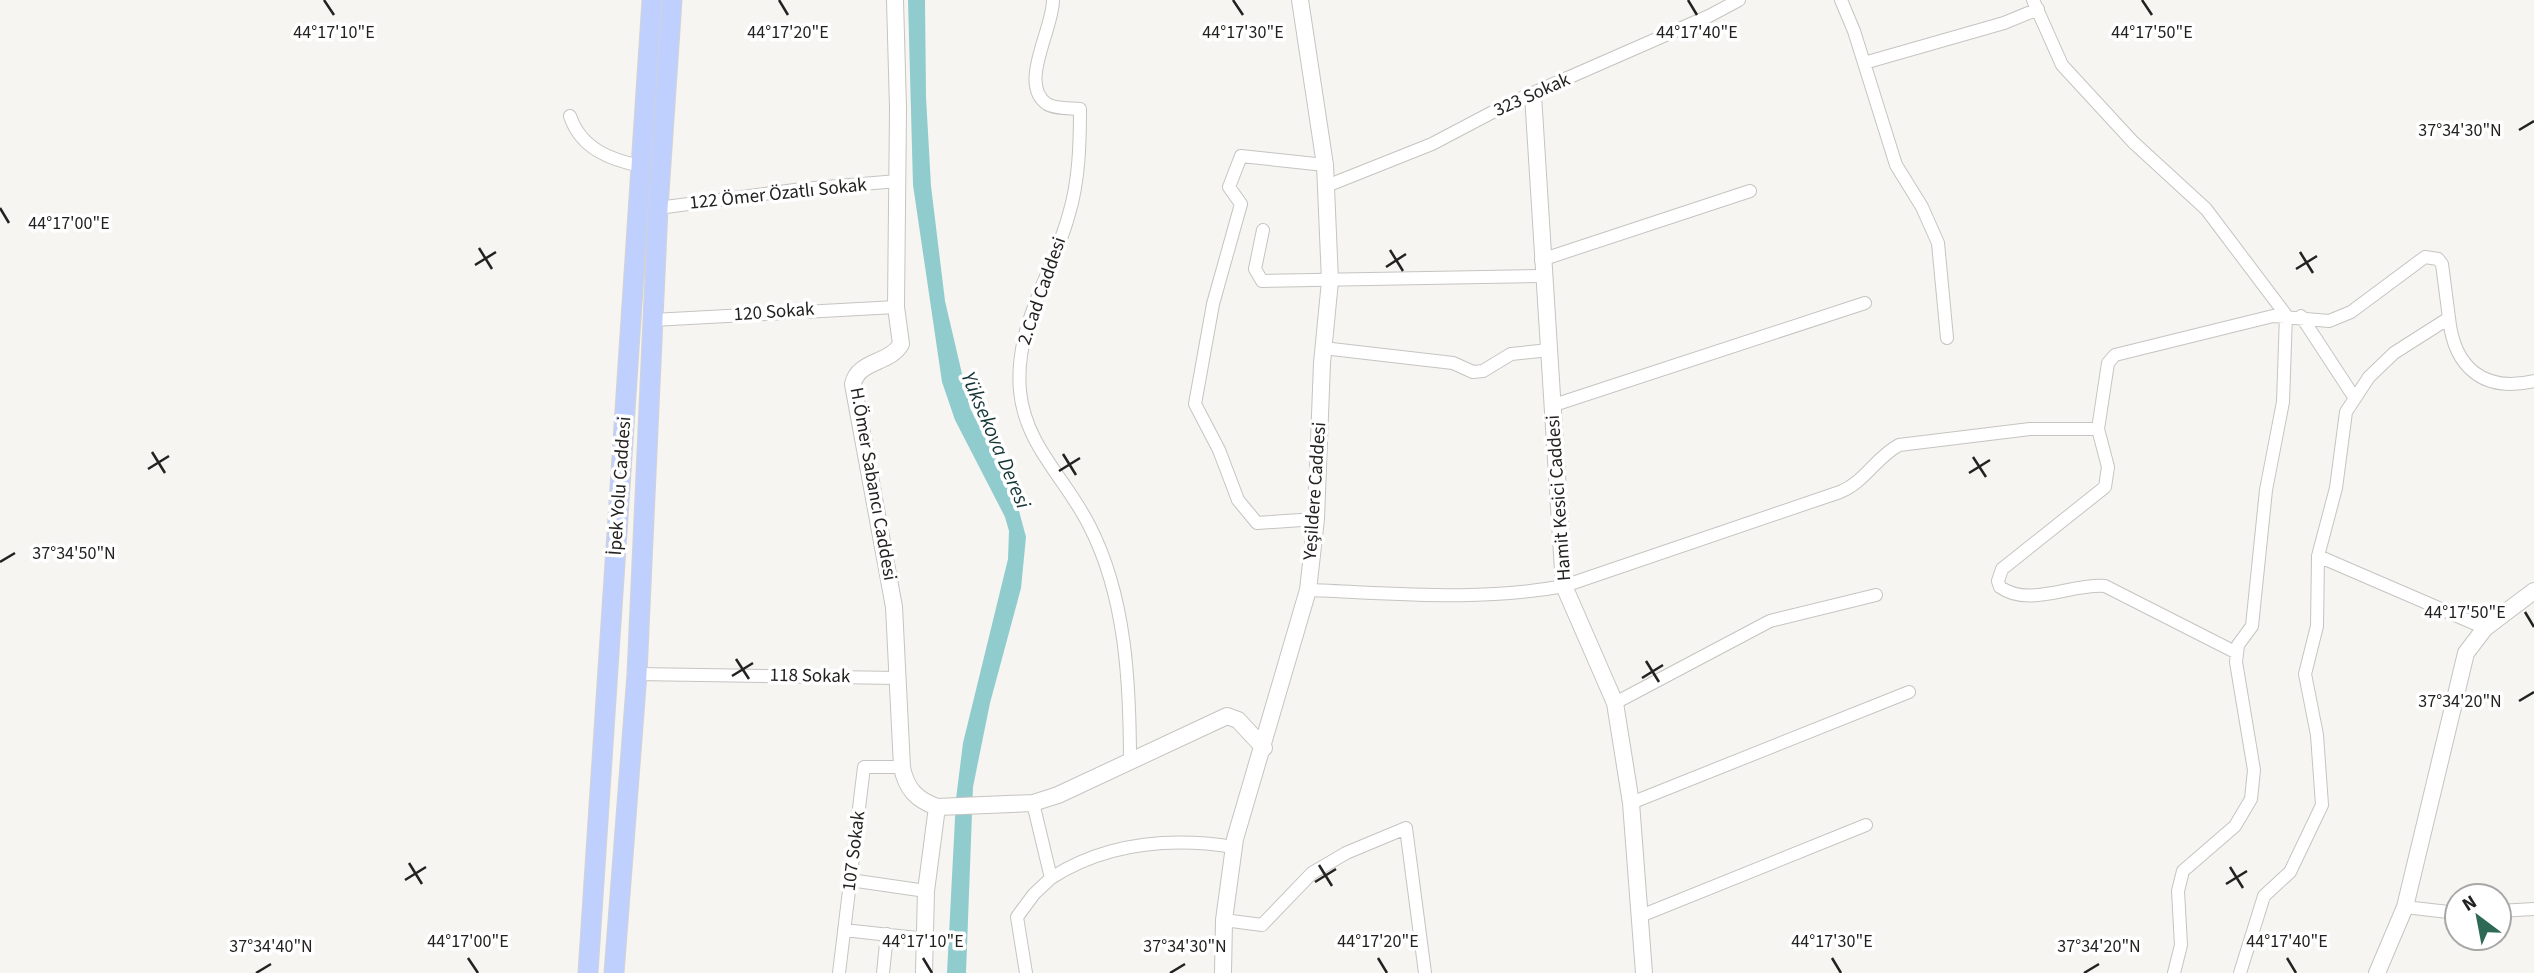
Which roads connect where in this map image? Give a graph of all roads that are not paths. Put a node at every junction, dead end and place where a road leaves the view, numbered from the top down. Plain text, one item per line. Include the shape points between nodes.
1 (652, 0) edge
2 (672, 0) edge
3 (895, 0) edge
4 (1053, 0) edge
5 (1300, 0) edge
6 (1739, 0) edge
7 (1841, 0) edge
8 (2036, 4) edge
9 (1864, 63) junction
10 (1533, 95) junction
11 (570, 116) dead end
12 (641, 166) junction
13 (1325, 166) junction
14 (898, 181) junction
15 (1324, 187) junction
16 (1750, 191) dead end
17 (658, 208) junction
18 (1264, 230) dead end
19 (1542, 268) junction
20 (1330, 281) junction
21 (1865, 303) dead end
22 (896, 307) junction
23 (2286, 315) junction
24 (2301, 316) junction
25 (2449, 318) junction
26 (653, 320) junction
27 (1947, 338) dead end
28 (1323, 348) junction
29 (1549, 350) junction
30 (2534, 381) edge
31 (2354, 397) junction
32 (1553, 405) junction
33 (2098, 429) junction
34 (1315, 519) junction
35 (2318, 556) junction
36 (1564, 586) junction
37 (1308, 590) junction
38 (2534, 591) edge
39 (1876, 594) dead end
40 (2485, 628) junction
41 (2237, 653) junction
42 (637, 674) junction
43 (900, 678) junction
44 (1909, 692) dead end
45 (1615, 703) junction
46 (1264, 748) junction
47 (1130, 763) junction
48 (902, 767) junction
49 (1033, 803) junction
50 (1631, 803) junction
51 (943, 807) junction
52 (1866, 825) dead end
53 (1234, 847) junction
54 (1051, 878) junction
55 (850, 880) junction
56 (926, 891) junction
57 (2405, 907) junction
58 (2534, 909) edge
59 (2513, 910) edge
60 (2443, 911) edge
61 (1638, 917) junction
62 (1224, 920) junction
63 (844, 930) junction
64 (887, 934) junction
65 (926, 939) junction
66 (588, 973) edge
67 (614, 973) edge
68 (839, 973) edge
69 (883, 973) edge
70 (924, 973) edge
71 (1026, 973) edge
72 (1223, 973) edge
73 (1425, 973) edge
74 (1644, 973) edge
75 (2174, 973) edge
76 (2240, 973) edge
77 (2376, 973) edge

1 - 12 highway, İpek Yolu Caddesi
2 - 17 highway, İpek Yolu Caddesi
3 - 14 street, H.Ömer Sabancı Caddesi
4 - 47 street, 2.Cad Caddesi via 1034,76 1037,94 1049,106 1080,109 1079,146 1069,216 1022,340 1021,394 1031,437 1089,525 1113,584 1130,706
5 - 13 street, Yeşildere Caddesi
6 - 10 street, 323 Sokak
7 - 9 street
8 - 9 street via 2004,23
8 - 23 street via 2062,65 2133,142 2206,209
9 - 27 street via 1896,165 1938,243
10 - 15 street, 323 Sokak via 1432,144
10 - 19 street, Hamit Kesici Caddesi
11 - 12 street via 599,153
12 - 66 highway, İpek Yolu Caddesi
13 - 15 street, Yeşildere Caddesi
13 - 34 street via 1241,156 1229,187 1241,204 1213,304 1195,404 1238,500 1257,523
14 - 17 street, 122 Ömer Özatlı Sokak
14 - 22 street, H.Ömer Sabancı Caddesi
15 - 20 street, Yeşildere Caddesi
16 - 19 street
17 - 26 highway, İpek Yolu Caddesi
18 - 20 street via 1255,270 1262,281
19 - 20 street
19 - 29 street, Hamit Kesici Caddesi
20 - 28 street, Yeşildere Caddesi
21 - 32 street
22 - 26 street, 120 Sokak
22 - 43 street, H.Ömer Sabancı Caddesi via 901,338 898,350 863,368 853,384 894,607
23 - 24 street
23 - 33 street via 2115,355 2108,363
23 - 41 street via 2283,402 2266,490 2252,626
24 - 25 street via 2329,321 2351,312 2416,262 2431,256 2442,264
24 - 31 street
25 - 30 street via 2452,343 2463,364 2479,376 2499,383
25 - 31 street via 2394,353
26 - 42 highway, İpek Yolu Caddesi
28 - 29 street via 1453,363 1473,372 1511,354
28 - 34 street, Yeşildere Caddesi
29 - 32 street, Hamit Kesici Caddesi
31 - 35 street via 2346,412 2336,488
32 - 36 street, Hamit Kesici Caddesi
33 - 36 street via 2030,429 1899,445 1847,490
33 - 41 street via 2108,467 2105,487 2002,569 1997,581 2000,587 2017,595 2034,595 2105,586
34 - 37 street, Yeşildere Caddesi
35 - 40 street
35 - 76 street via 2317,626 2305,674 2317,735 2322,805 2290,872 2264,895
36 - 37 street via 1455,597
36 - 45 street, Hamit Kesici Caddesi
37 - 46 street, Yeşildere Caddesi
38 - 40 street
39 - 45 street via 1770,621
40 - 57 street via 2466,653
41 - 75 street via 2254,769 2251,799 2235,826 2183,871 2178,891 2181,945
42 - 43 street, 118 Sokak
42 - 67 highway, İpek Yolu Caddesi
43 - 48 street, H.Ömer Sabancı Caddesi
44 - 50 street
45 - 50 street, Hamit Kesici Caddesi
46 - 47 street via 1238,720 1227,716
46 - 53 street, Yeşildere Caddesi
47 - 49 street
48 - 51 street, H.Ömer Sabancı Caddesi via 914,794
48 - 55 street, 107 Sokak via 864,767
49 - 51 street
49 - 54 street
50 - 61 street, Hamit Kesici Caddesi
51 - 56 street
52 - 61 street
53 - 54 street via 1201,842 1107,851
53 - 62 street, Yeşildere Caddesi
54 - 71 street via 1017,917
55 - 56 street
55 - 63 street, 107 Sokak
56 - 65 street
57 - 60 street
57 - 77 street
58 - 59 street
61 - 74 street, Hamit Kesici Caddesi
62 - 72 street, Yeşildere Caddesi
62 - 73 street via 1262,925 1312,873 1346,852 1406,828
63 - 64 street
63 - 68 street, 107 Sokak
64 - 65 street
64 - 69 street
65 - 70 street

